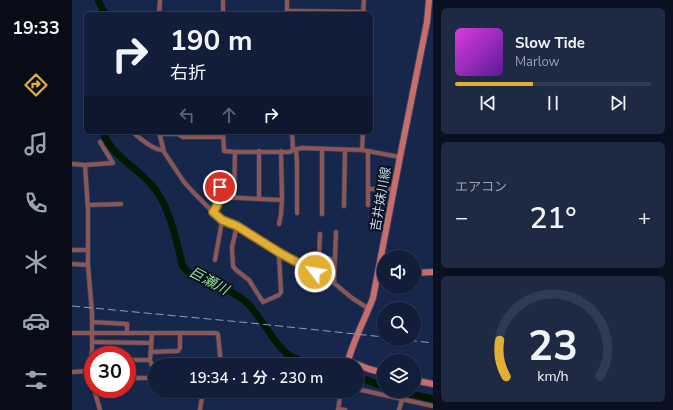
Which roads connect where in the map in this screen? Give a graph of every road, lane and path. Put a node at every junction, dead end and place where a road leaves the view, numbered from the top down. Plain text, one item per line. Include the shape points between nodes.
1 (160, 0) edge
2 (223, 0) edge
3 (287, 0) edge
4 (364, 0) edge
5 (429, 0) edge
6 (159, 12) edge
7 (223, 12) edge
8 (287, 12) edge
9 (364, 12) edge
10 (135, 134) edge
11 (159, 134) edge
12 (178, 134) edge
13 (223, 134) edge
14 (292, 134) edge
15 (363, 134) edge
16 (100, 142) dead end
17 (322, 149) junction
18 (163, 150) junction
19 (294, 150) junction
20 (346, 150) junction
21 (362, 150) junction
22 (259, 151) junction
23 (368, 151) junction
24 (235, 152) junction
25 (281, 152) junction
26 (400, 157) junction
27 (72, 164) edge
28 (85, 165) junction
29 (220, 178) dead end
30 (368, 189) junction
31 (394, 189) junction
32 (220, 196) junction
33 (234, 197) junction
34 (258, 199) junction
35 (282, 200) junction
36 (121, 204) dead end
37 (88, 205) junction
38 (368, 205) dead end
39 (344, 206) dead end
40 (213, 212) junction
41 (297, 212) dead end
42 (322, 214) dead end
43 (222, 220) junction
44 (279, 224) dead end
45 (237, 226) junction
46 (336, 232) dead end
47 (320, 234) dead end
48 (72, 250) edge
49 (88, 250) junction
50 (385, 250) edge
51 (280, 253) junction
52 (215, 260) dead end
53 (335, 260) junction
54 (72, 264) edge
55 (88, 265) junction
56 (433, 272) edge
57 (421, 273) edge
58 (334, 283) junction
59 (377, 287) edge
60 (369, 309) junction
61 (92, 322) junction
62 (72, 333) edge
63 (92, 333) junction
64 (127, 333) junction
65 (180, 333) junction
66 (152, 334) junction
67 (92, 342) junction
68 (151, 343) junction
69 (92, 346) edge
70 (151, 352) junction
71 (150, 358) edge
72 (220, 358) edge
73 (348, 358) edge
74 (136, 360) edge
75 (148, 360) edge
76 (364, 368) edge
77 (84, 371) edge
78 (377, 371) edge
79 (72, 372) edge
80 (136, 378) edge
81 (148, 378) edge
82 (421, 381) edge
83 (433, 384) edge
84 (364, 391) edge
85 (96, 398) edge
86 (202, 398) edge
87 (340, 398) edge
88 (402, 400) junction
89 (433, 406) edge
90 (338, 409) edge
91 (100, 410) edge
92 (200, 410) edge
93 (345, 410) edge
94 (399, 410) edge

1 - 6 street
2 - 7 street
3 - 8 street
4 - 9 street
5 - 26 main road, 吉井妹川線 via 427,22
10 - 18 street via 159,151
11 - 18 street
12 - 13 street via 183,137
13 - 24 street via 224,151
14 - 19 street
15 - 21 street
16 - 28 street via 113,163
17 - 19 street
17 - 20 street
17 - 42 street
18 - 40 street via 184,182
19 - 25 street
19 - 41 street via 297,163
20 - 21 street
20 - 39 street
21 - 23 street
22 - 24 street
22 - 25 street
22 - 34 street
23 - 26 street
23 - 30 street
24 - 33 street
25 - 35 street
26 - 31 main road, 吉井妹川線
27 - 28 street
28 - 37 street
29 - 32 street
30 - 31 street
30 - 38 street
31 - 50 main road, 吉井妹川線
32 - 33 street
32 - 40 street
33 - 34 street
34 - 35 street
35 - 44 street
36 - 37 street
37 - 49 street
40 - 43 street
43 - 45 street
43 - 52 street
45 - 51 street
45 - 51 street via 232,247 233,266 249,280 263,302 281,292
46 - 53 street
47 - 53 street via 319,256
48 - 49 street
49 - 55 street
51 - 58 street
53 - 58 street
54 - 55 street
55 - 61 street
56 - 57 main road
58 - 60 street
59 - 60 main road, 吉井妹川線
60 - 73 main road, 吉井妹川線
61 - 63 street
61 - 64 street via 127,324
62 - 63 street
63 - 64 street
63 - 67 street
64 - 66 street
65 - 66 street
65 - 70 street via 178,351
65 - 72 street via 218,334
66 - 68 street
67 - 68 street
67 - 69 street
68 - 70 street
70 - 71 street
74 - 75 street
76 - 78 main road, 吉井妹川線
77 - 79 street
80 - 81 street
82 - 83 main road
84 - 88 street
85 - 91 street
86 - 92 street
87 - 90 street
88 - 89 street
88 - 94 street
90 - 93 street

